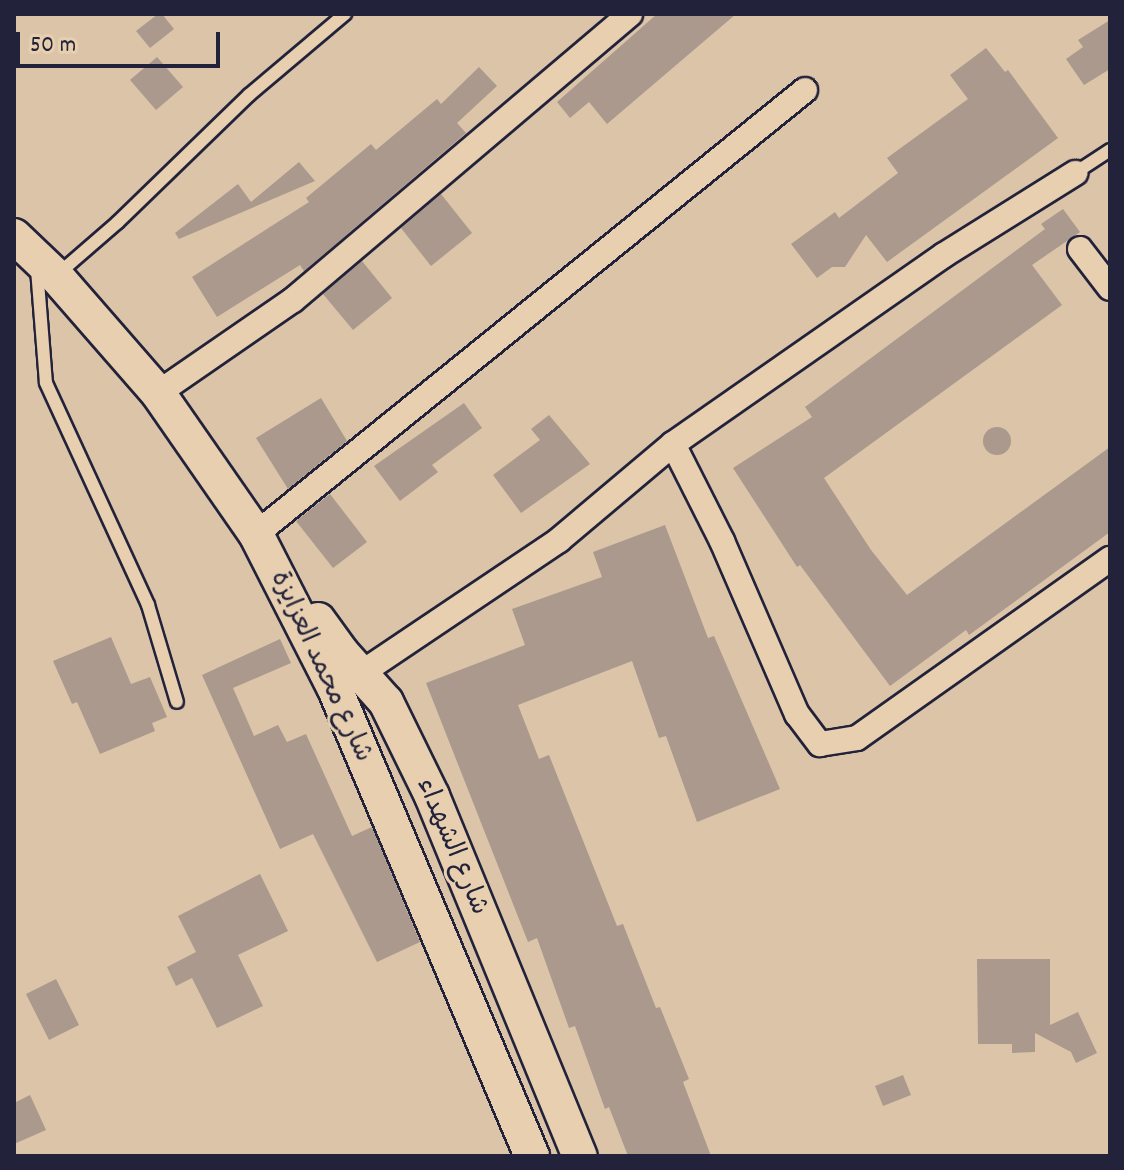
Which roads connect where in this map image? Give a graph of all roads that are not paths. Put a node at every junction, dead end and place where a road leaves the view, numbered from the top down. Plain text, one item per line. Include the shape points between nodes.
1 (345, 14) edge
2 (630, 14) edge
3 (805, 90) dead end
4 (1110, 150) edge
5 (1075, 173) joint
6 (1080, 249) dead end
7 (35, 257) edge
8 (1110, 288) edge
9 (158, 393) junction
10 (673, 444) junction
11 (256, 534) junction
12 (1110, 559) edge
13 (274, 569) joint
14 (349, 682) junction
15 (177, 702) dead end
16 (532, 1156) edge
17 (580, 1156) edge

1 - 7 lane via 249,95 118,222
2 - 9 street via 293,300
3 - 11 street
4 - 5 lane
5 - 10 street via 944,255
6 - 8 street
7 - 9 main road, شارع محمد العزايزة
7 - 15 lane via 46,383 148,605
9 - 11 main road, شارع محمد العزايزة
10 - 12 street via 722,541 797,714 820,744 857,738
10 - 14 street via 559,540
11 - 13 main road, شارع محمد العزايزة
13 - 14 main road, شارع الشهداء via 299,593 342,653
14 - 16 main road, شارع محمد العزايزة
14 - 17 main road, شارع الشهداء via 386,702 432,796

